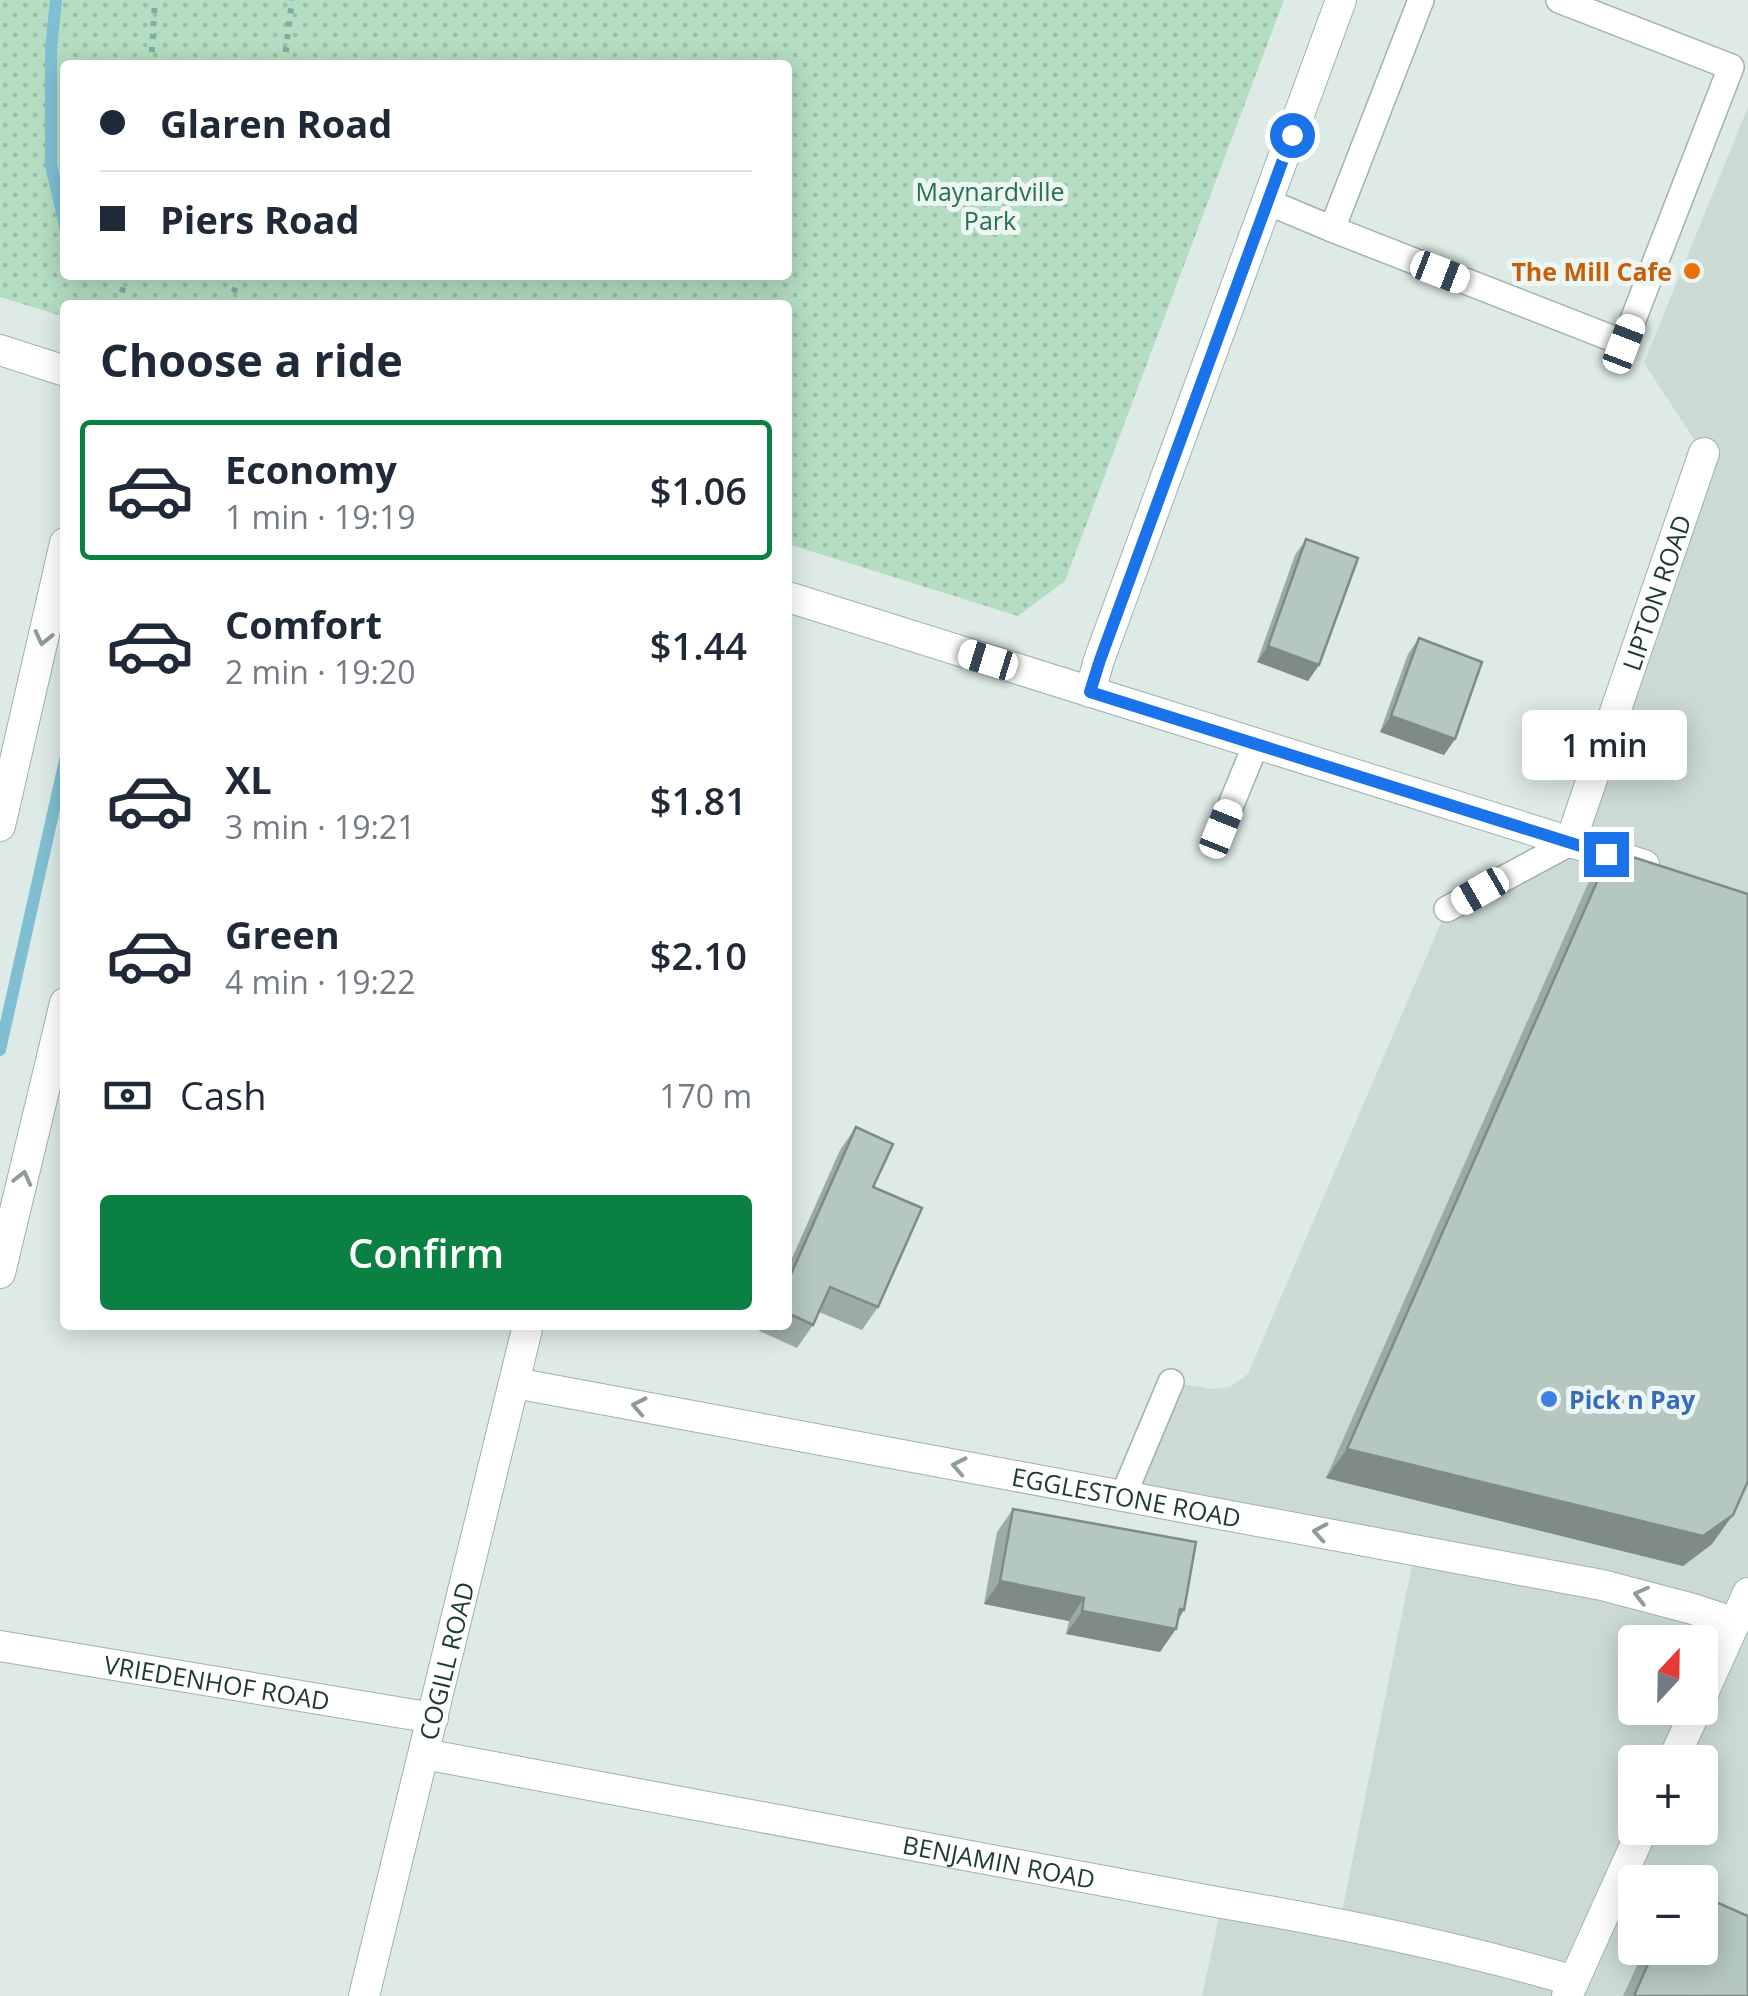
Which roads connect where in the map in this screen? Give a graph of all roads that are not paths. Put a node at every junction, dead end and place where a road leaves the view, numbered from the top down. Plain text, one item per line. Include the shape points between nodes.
1 (1340, 0) edge
2 (1421, 0) edge
3 (1558, 0) edge
4 (1632, 0) edge
5 (1622, 25) junction
6 (1268, 202) junction
7 (1332, 229) junction
8 (0, 350) edge
9 (60, 369) edge
10 (1704, 453) dead end
11 (60, 564) edge
12 (792, 598) edge
13 (1090, 692) junction
14 (1256, 744) junction
15 (0, 826) edge
16 (1221, 829) dead end
17 (1570, 843) junction
18 (1677, 875) edge
19 (1448, 910) dead end
20 (60, 1024) edge
21 (0, 1273) edge
22 (527, 1330) edge
23 (1171, 1382) dead end
24 (515, 1383) junction
25 (1123, 1496) junction
26 (1748, 1592) edge
27 (1735, 1622) junction
28 (0, 1646) edge
29 (1718, 1660) edge
30 (433, 1718) junction
31 (424, 1754) junction
32 (1635, 1845) edge
33 (1570, 1989) edge
34 (364, 1996) edge

1 - 6 street
2 - 7 lane
3 - 5 lane
4 - 5 lane
5 - 7 lane via 1731,66 1624,344
6 - 7 lane
6 - 13 street
8 - 9 street
10 - 17 street, LIPTON ROAD
11 -> 15 street
12 - 13 street
13 - 14 street
14 - 16 lane
14 - 17 street
17 - 18 street
17 - 19 lane
21 -> 20 street
22 - 24 street, COGILL ROAD
23 - 25 lane
25 -> 24 street, EGGLESTONE ROAD
24 - 30 street, COGILL ROAD
27 -> 25 street, EGGLESTONE ROAD via 1602,1585
26 - 27 street
27 - 29 street
28 - 30 street, VRIEDENHOF ROAD
30 - 31 street, COGILL ROAD
31 - 33 street, BENJAMIN ROAD via 1340,1923 1497,1958
31 - 34 street, COGILL ROAD
32 - 33 street

